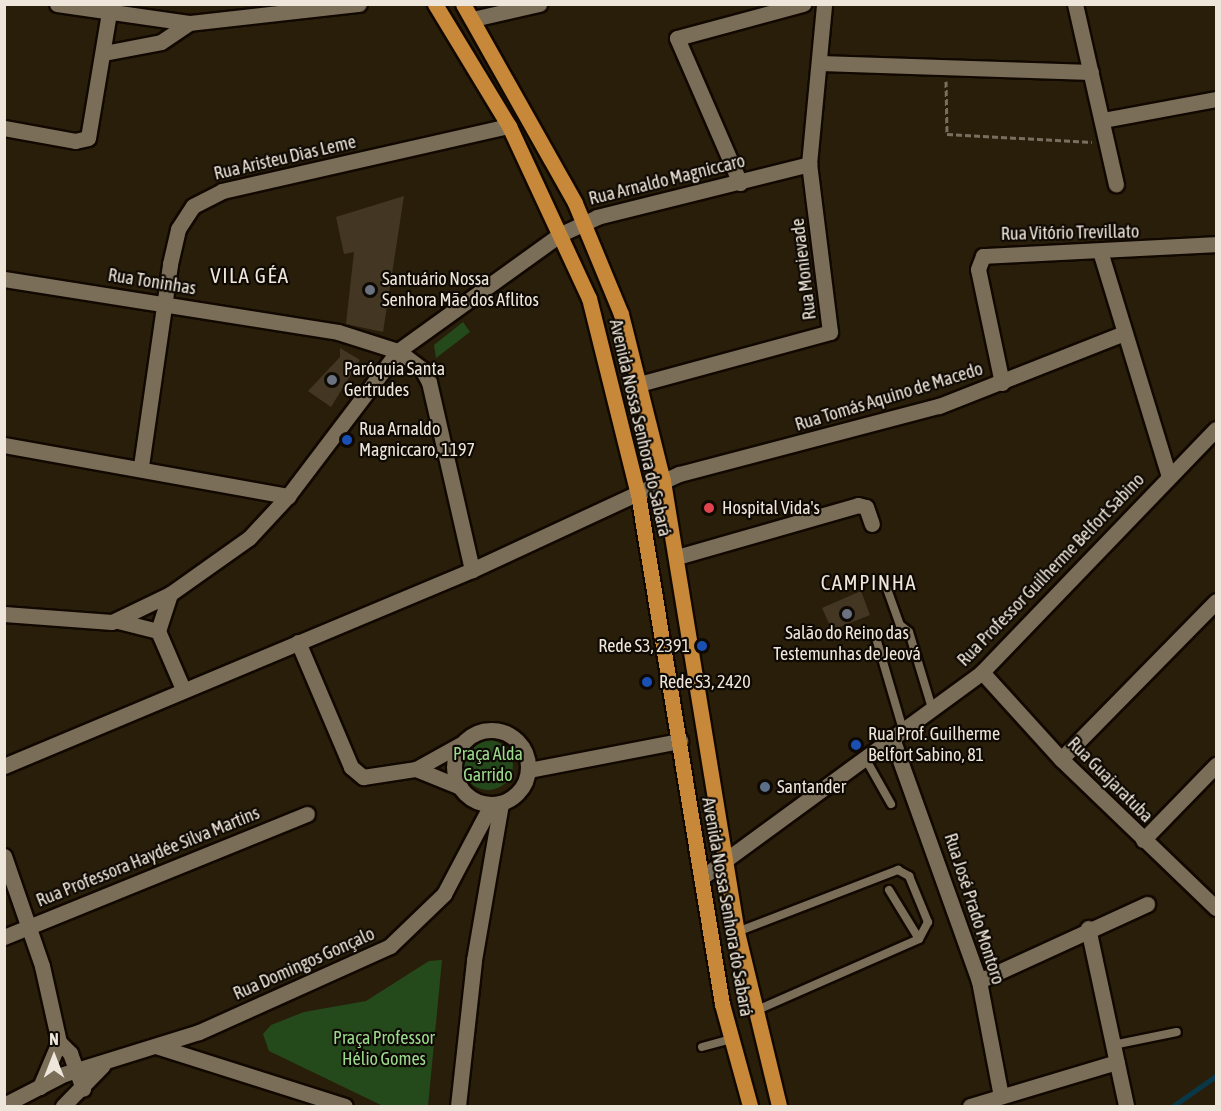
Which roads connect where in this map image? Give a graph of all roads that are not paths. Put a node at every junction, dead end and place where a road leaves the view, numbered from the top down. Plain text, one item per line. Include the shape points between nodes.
1 (57, 4) edge
2 (359, 4) edge
3 (435, 4) edge
4 (463, 4) edge
5 (539, 4) edge
6 (803, 4) edge
7 (824, 4) edge
8 (1075, 4) edge
9 (314, 8) edge
10 (118, 11) edge
11 (473, 19) junction
12 (189, 23) junction
13 (104, 53) junction
14 (820, 63) junction
15 (1091, 72) junction
16 (1216, 99) edge
17 (1103, 120) junction
18 (509, 126) junction
19 (4, 128) edge
20 (809, 164) junction
21 (740, 183) junction
22 (1116, 184) dead end
23 (584, 221) junction
24 (561, 234) junction
25 (1216, 244) edge
26 (1100, 252) junction
27 (4, 279) edge
28 (165, 304) junction
29 (1122, 334) junction
30 (398, 351) junction
31 (1002, 383) junction
32 (639, 384) junction
33 (1216, 429) edge
34 (4, 445) edge
35 (141, 466) junction
36 (1169, 477) junction
37 (663, 481) junction
38 (638, 494) junction
39 (288, 496) junction
40 (872, 524) dead end
41 (677, 557) junction
42 (472, 570) junction
43 (886, 586) dead end
44 (170, 594) junction
45 (1216, 601) edge
46 (4, 614) edge
47 (112, 622) junction
48 (158, 631) junction
49 (876, 638) dead end
50 (298, 642) junction
51 (982, 672) junction
52 (183, 689) junction
53 (932, 708) junction
54 (897, 734) junction
55 (680, 741) junction
56 (461, 744) junction
57 (865, 758) junction
58 (1061, 759) junction
59 (1216, 765) edge
60 (4, 766) edge
61 (416, 769) junction
62 (529, 770) junction
63 (460, 787) junction
64 (496, 804) junction
65 (891, 804) dead end
66 (307, 814) dead end
67 (1143, 840) junction
68 (4, 856) edge
69 (725, 865) junction
70 (701, 878) junction
71 (889, 890) dead end
72 (1147, 904) dead end
73 (1216, 908) edge
74 (29, 927) junction
75 (1088, 928) junction
76 (737, 932) junction
77 (4, 937) edge
78 (919, 939) junction
79 (979, 981) junction
80 (753, 1012) junction
81 (1177, 1032) dead end
82 (730, 1039) junction
83 (59, 1042) junction
84 (1113, 1045) junction
85 (156, 1046) junction
86 (702, 1047) dead end
87 (1117, 1062) junction
88 (103, 1065) junction
89 (74, 1071) junction
90 (40, 1087) junction
91 (83, 1089) junction
92 (1001, 1096) junction
93 (12, 1103) edge
94 (63, 1107) edge
95 (345, 1107) edge
96 (458, 1107) edge
97 (750, 1107) edge
98 (779, 1107) edge
99 (970, 1107) edge
100 (1126, 1107) edge

1 - 10 street
2 - 9 street
3 - 18 main road, Avenida Nossa Senhora do Sabará
4 - 11 main road, Avenida Nossa Senhora do Sabará
5 - 11 street
6 - 21 street via 677,38
7 - 14 street, Rua Monievade
8 - 15 street
9 - 12 street
10 - 12 street
10 - 13 street
11 - 23 main road, Avenida Nossa Senhora do Sabará
12 - 13 street via 161,42
13 - 19 street via 88,138 75,141
14 - 15 street
14 - 20 street, Rua Monievade
15 - 17 street
16 - 17 street
17 - 22 street
18 - 24 main road, Avenida Nossa Senhora do Sabará
18 - 28 street, Rua Aristeu Dias Leme via 204,197 178,229
20 - 21 street, Rua Arnaldo Magniccaro
20 - 32 street, Rua Monievade via 830,332
21 - 23 street, Rua Arnaldo Magniccaro
23 - 24 street, Rua Arnaldo Magniccaro
23 - 32 main road, Avenida Nossa Senhora do Sabará via 621,314
24 - 30 street, Rua Arnaldo Magniccaro
24 - 38 main road, Avenida Nossa Senhora do Sabará via 589,298
25 - 26 street, Rua Vitório Trevillato
26 - 29 street
26 - 31 street, Rua Vitório Trevillato via 987,253 980,259
27 - 28 street, Rua Toninhas
28 - 30 street, Rua Toninhas via 338,332
28 - 35 street, Rua Aristeu Dias Leme
29 - 31 street, Rua Tomás Aquino de Macedo
29 - 36 street
30 - 39 street, Rua Arnaldo Magniccaro
30 - 42 street, Rua Toninhas via 422,369 429,382
31 - 37 street, Rua Tomás Aquino de Macedo via 939,406
32 - 37 main road, Avenida Nossa Senhora do Sabará
33 - 36 street, Rua Professor Guilherme Belfort Sabino
34 - 35 street
35 - 39 street
36 - 51 street, Rua Professor Guilherme Belfort Sabino
37 - 38 street, Rua Tomás Aquino de Macedo
37 - 41 main road, Avenida Nossa Senhora do Sabará
38 - 42 street, Rua Tomás Aquino de Macedo
38 - 55 main road, Avenida Nossa Senhora do Sabará
39 - 44 street, Rua Arnaldo Magniccaro via 249,538
40 - 41 street via 860,504
41 - 69 main road, Avenida Nossa Senhora do Sabará
42 - 50 street, Rua Tomás Aquino de Macedo
43 - 53 lane via 900,625 909,632
44 - 47 street, Rua Arnaldo Magniccaro
44 - 48 street
45 - 58 street
46 - 47 street
47 - 48 street via 136,621
48 - 52 street
49 - 54 lane
50 - 52 street, Rua Tomás Aquino de Macedo
50 - 61 street via 351,767 363,777
51 - 53 street, Rua Professor Guilherme Belfort Sabino
51 - 58 street, Rua Guajaratuba
52 - 60 street, Rua Tomás Aquino de Macedo
53 - 54 street, Rua Professor Guilherme Belfort Sabino
54 - 57 street, Rua Professor Guilherme Belfort Sabino
54 - 79 street, Rua José Prado Montoro
55 - 62 street
55 - 70 main road, Avenida Nossa Senhora do Sabará
56 - 61 street
56 - 62 street via 485,730 510,734 526,752
56 - 63 street via 454,770
57 - 65 lane
57 - 69 street, Rua Professor Guilherme Belfort Sabino
58 - 67 street, Rua Guajaratuba
59 - 67 street
61 - 63 street
62 - 64 street via 518,792
63 - 64 street
64 - 85 street, Rua Domingos Gonçalo via 444,894 390,946
64 - 96 street
66 - 74 street, Rua Professora Haydée Silva Martins
67 - 73 street, Rua Guajaratuba
68 - 74 street
69 - 70 street, Rua Professor Guilherme Belfort Sabino
69 - 76 main road, Avenida Nossa Senhora do Sabará
70 - 82 main road, Avenida Nossa Senhora do Sabará
71 - 78 lane
72 - 75 street
74 - 77 street, Rua Professora Haydée Silva Martins
74 - 83 street
75 - 79 street
75 - 84 street
76 - 78 lane via 898,870 909,876 926,914 927,928
76 - 80 main road, Avenida Nossa Senhora do Sabará
78 - 80 lane
79 - 92 street, Rua José Prado Montoro
80 - 98 main road, Avenida Nossa Senhora do Sabará
81 - 84 lane
82 - 86 lane
82 - 97 main road, Avenida Nossa Senhora do Sabará
83 - 89 street via 70,1053
83 - 90 street
84 - 87 street
85 - 88 street, Rua Domingos Gonçalo
85 - 95 street
87 - 92 street
87 - 100 street
88 - 89 street, Rua Domingos Gonçalo
88 - 91 street
89 - 90 street, Rua Domingos Gonçalo
89 - 91 street
90 - 93 street, Rua Domingos Gonçalo
91 - 94 street
92 - 99 street

